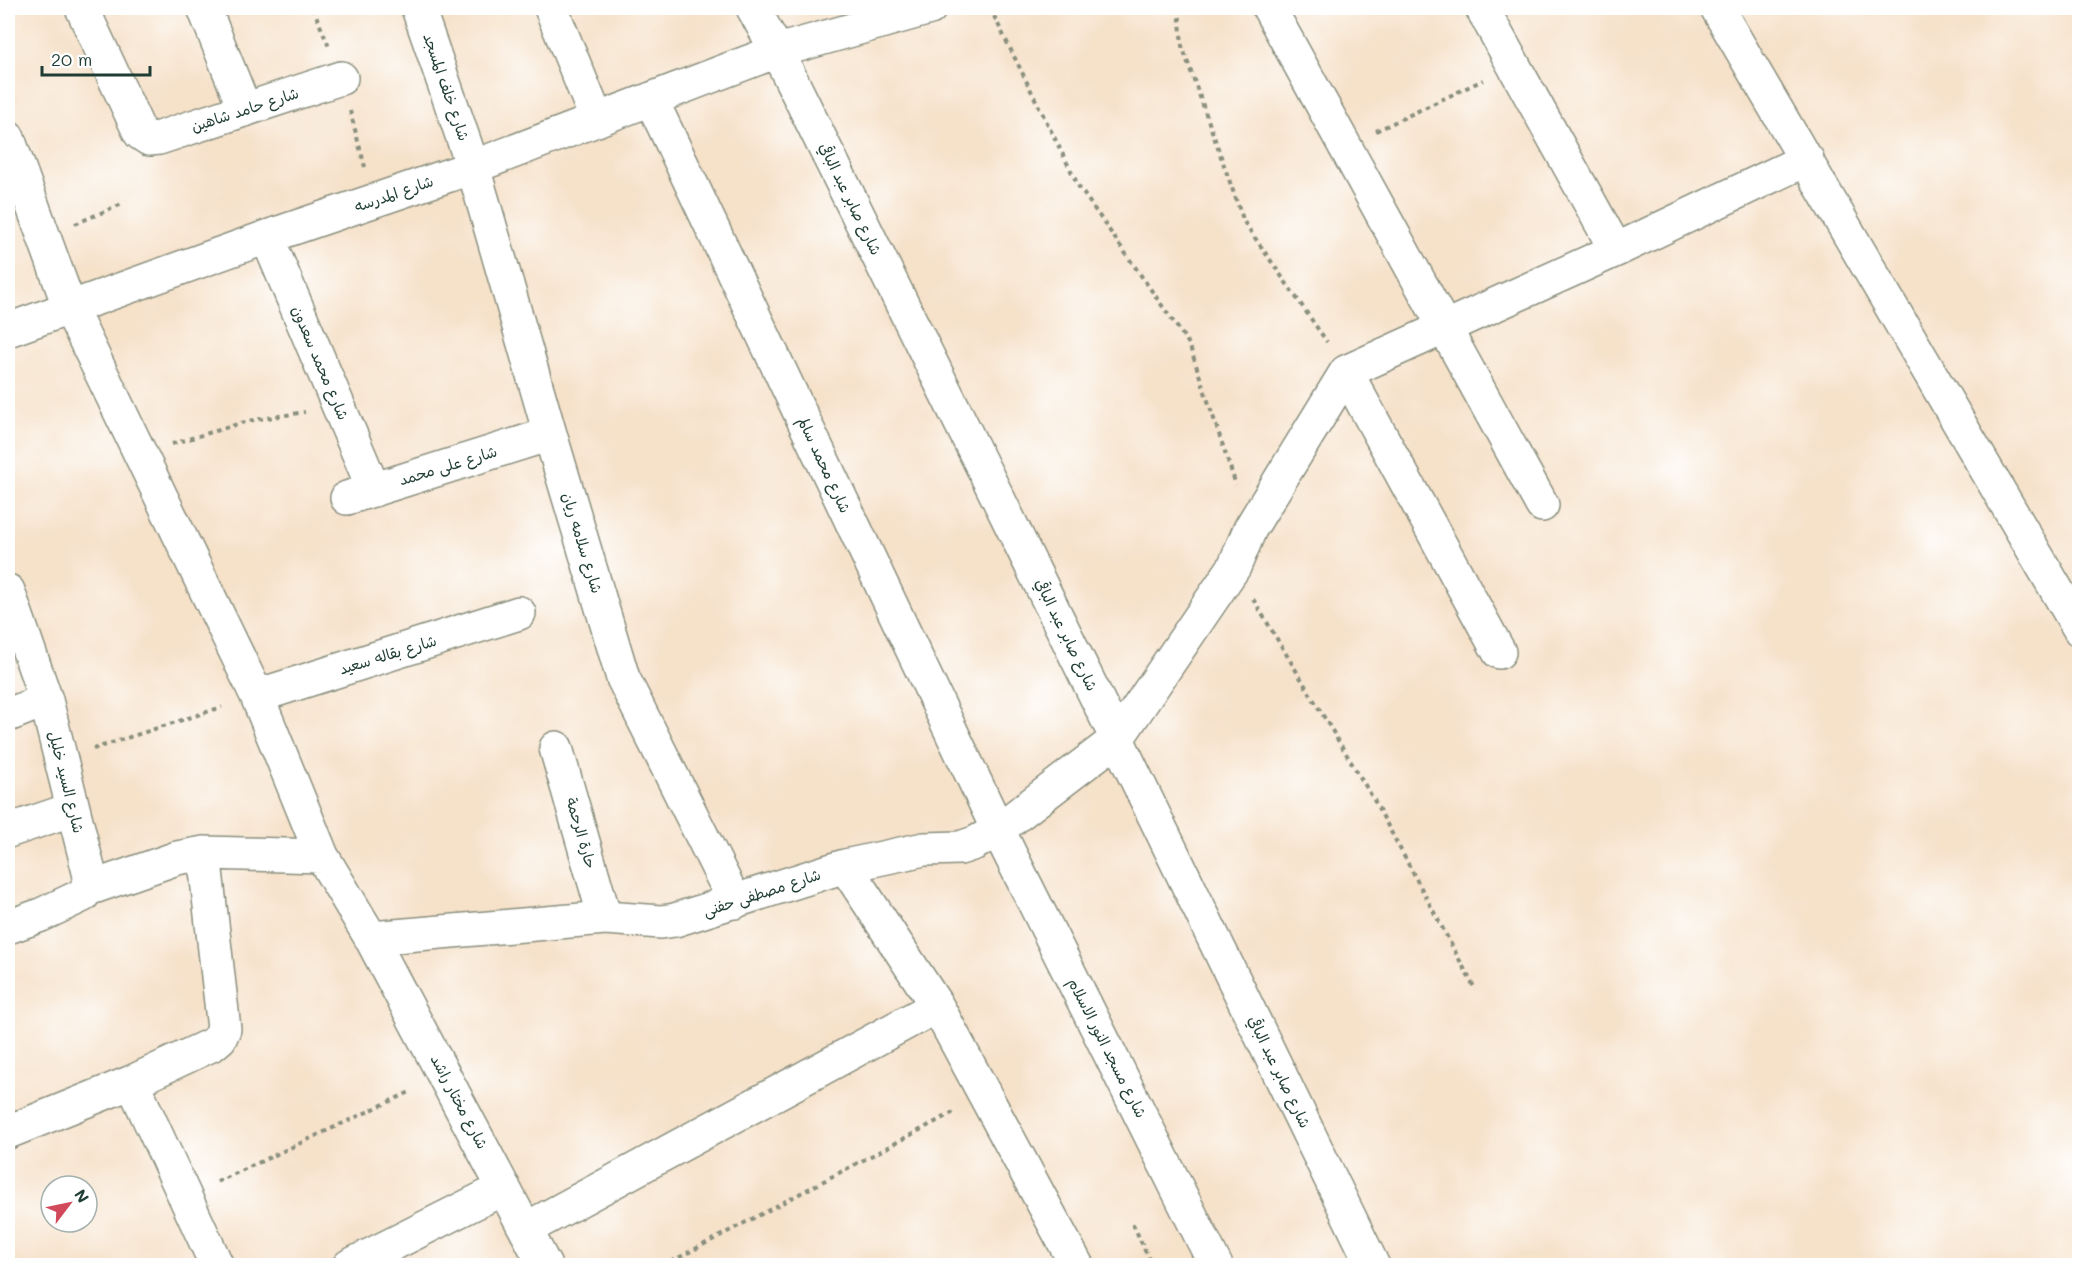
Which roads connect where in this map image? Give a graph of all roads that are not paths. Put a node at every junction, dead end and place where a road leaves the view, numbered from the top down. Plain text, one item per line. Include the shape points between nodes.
1 (82, 8) edge
2 (204, 8) edge
3 (418, 8) edge
4 (551, 8) edge
5 (753, 8) edge
6 (930, 8) edge
7 (1269, 8) edge
8 (1482, 8) edge
9 (1717, 8) edge
10 (777, 51) junction
11 (341, 78) road end
12 (651, 99) junction
13 (245, 110) junction
14 (597, 120) junction
15 (8, 138) edge
16 (1807, 159) junction
17 (473, 167) junction
18 (267, 237) junction
19 (1616, 250) junction
20 (69, 306) junction
21 (1443, 328) junction
22 (8, 330) edge
23 (1346, 372) junction
24 (550, 434) junction
25 (360, 494) joint
26 (1542, 505) dead end
27 (8, 591) edge
28 (519, 614) dead end
29 (13, 623) edge
30 (2079, 630) edge
31 (1499, 652) dead end
32 (257, 696) junction
33 (45, 700) junction
34 (8, 715) edge
35 (1117, 739) junction
36 (556, 748) dead end
37 (73, 809) junction
38 (998, 830) junction
39 (8, 831) edge
40 (204, 853) junction
41 (322, 856) junction
42 (845, 866) junction
43 (88, 889) junction
44 (735, 902) junction
45 (606, 918) junction
46 (8, 927) edge
47 (371, 938) junction
48 (938, 1006) junction
49 (132, 1082) junction
50 (8, 1132) edge
51 (504, 1188) junction
52 (525, 1229) junction
53 (217, 1266) edge
54 (349, 1266) edge
55 (544, 1266) edge
56 (1077, 1266) edge
57 (1216, 1266) edge
58 (1373, 1266) edge

1 - 13 street, شارع حامد شاهين via 140,134 149,139 159,138
2 - 13 street
3 - 17 street, شارع خلف المسجد
4 - 14 street
5 - 10 street, شارع صابر عبد الباقي
6 - 10 street, شارع المدرسه
7 - 21 street
8 - 19 street
9 - 16 street
10 - 12 street, شارع المدرسه
10 - 35 street, شارع صابر عبد الباقي
11 - 13 street, شارع حامد شاهين
12 - 14 street, شارع المدرسه
12 - 38 street, شارع محمد سالم
14 - 17 street, شارع المدرسه
15 - 20 street, شارع مختار راشد
16 - 19 street
16 - 30 street
17 - 18 street, شارع المدرسه
17 - 24 street, شارع سلامه ريان
18 - 20 street, شارع المدرسه
18 - 25 street, شارع محمد سعدون via 338,407
19 - 21 street
20 - 22 street, شارع المدرسه
20 - 32 street, شارع مختار راشد
21 - 23 street
21 - 26 street
23 - 31 street
23 - 35 street, شارع مصطفى حفنى via 1251,529 1234,567
24 - 25 street, شارع على محمد
24 - 44 street, شارع سلامه ريان via 623,678
27 - 29 street, شارع السيد خليل
28 - 32 street, شارع بقاله سعيد
29 - 33 street, شارع السيد خليل
32 - 41 street, شارع مختار راشد
33 - 34 street
33 - 37 street, شارع السيد خليل
35 - 38 street, شارع مصطفى حفنى
35 - 58 street, شارع صابر عبد الباقي
36 - 45 street, حارة الرحمة
37 - 39 street
37 - 43 street, شارع السيد خليل via 91,880
38 - 42 street, شارع مصطفى حفنى via 960,848 924,849
38 - 57 street, شارع مسجد النور الاسلام
40 - 41 street
40 - 43 street via 177,858
40 - 49 street via 224,1029 213,1044
41 - 47 street, شارع مختار راشد
42 - 44 street, شارع مصطفى حفنى
42 - 48 street
43 - 46 street via 76,899
44 - 45 street, شارع مصطفى حفنى via 661,922
45 - 47 street, شارع مصطفى حفنى
47 - 51 street, شارع مختار راشد
48 - 52 street
48 - 56 street
49 - 50 street
49 - 53 street
51 - 52 street, شارع مختار راشد
51 - 54 street
52 - 55 street, شارع مختار راشد

